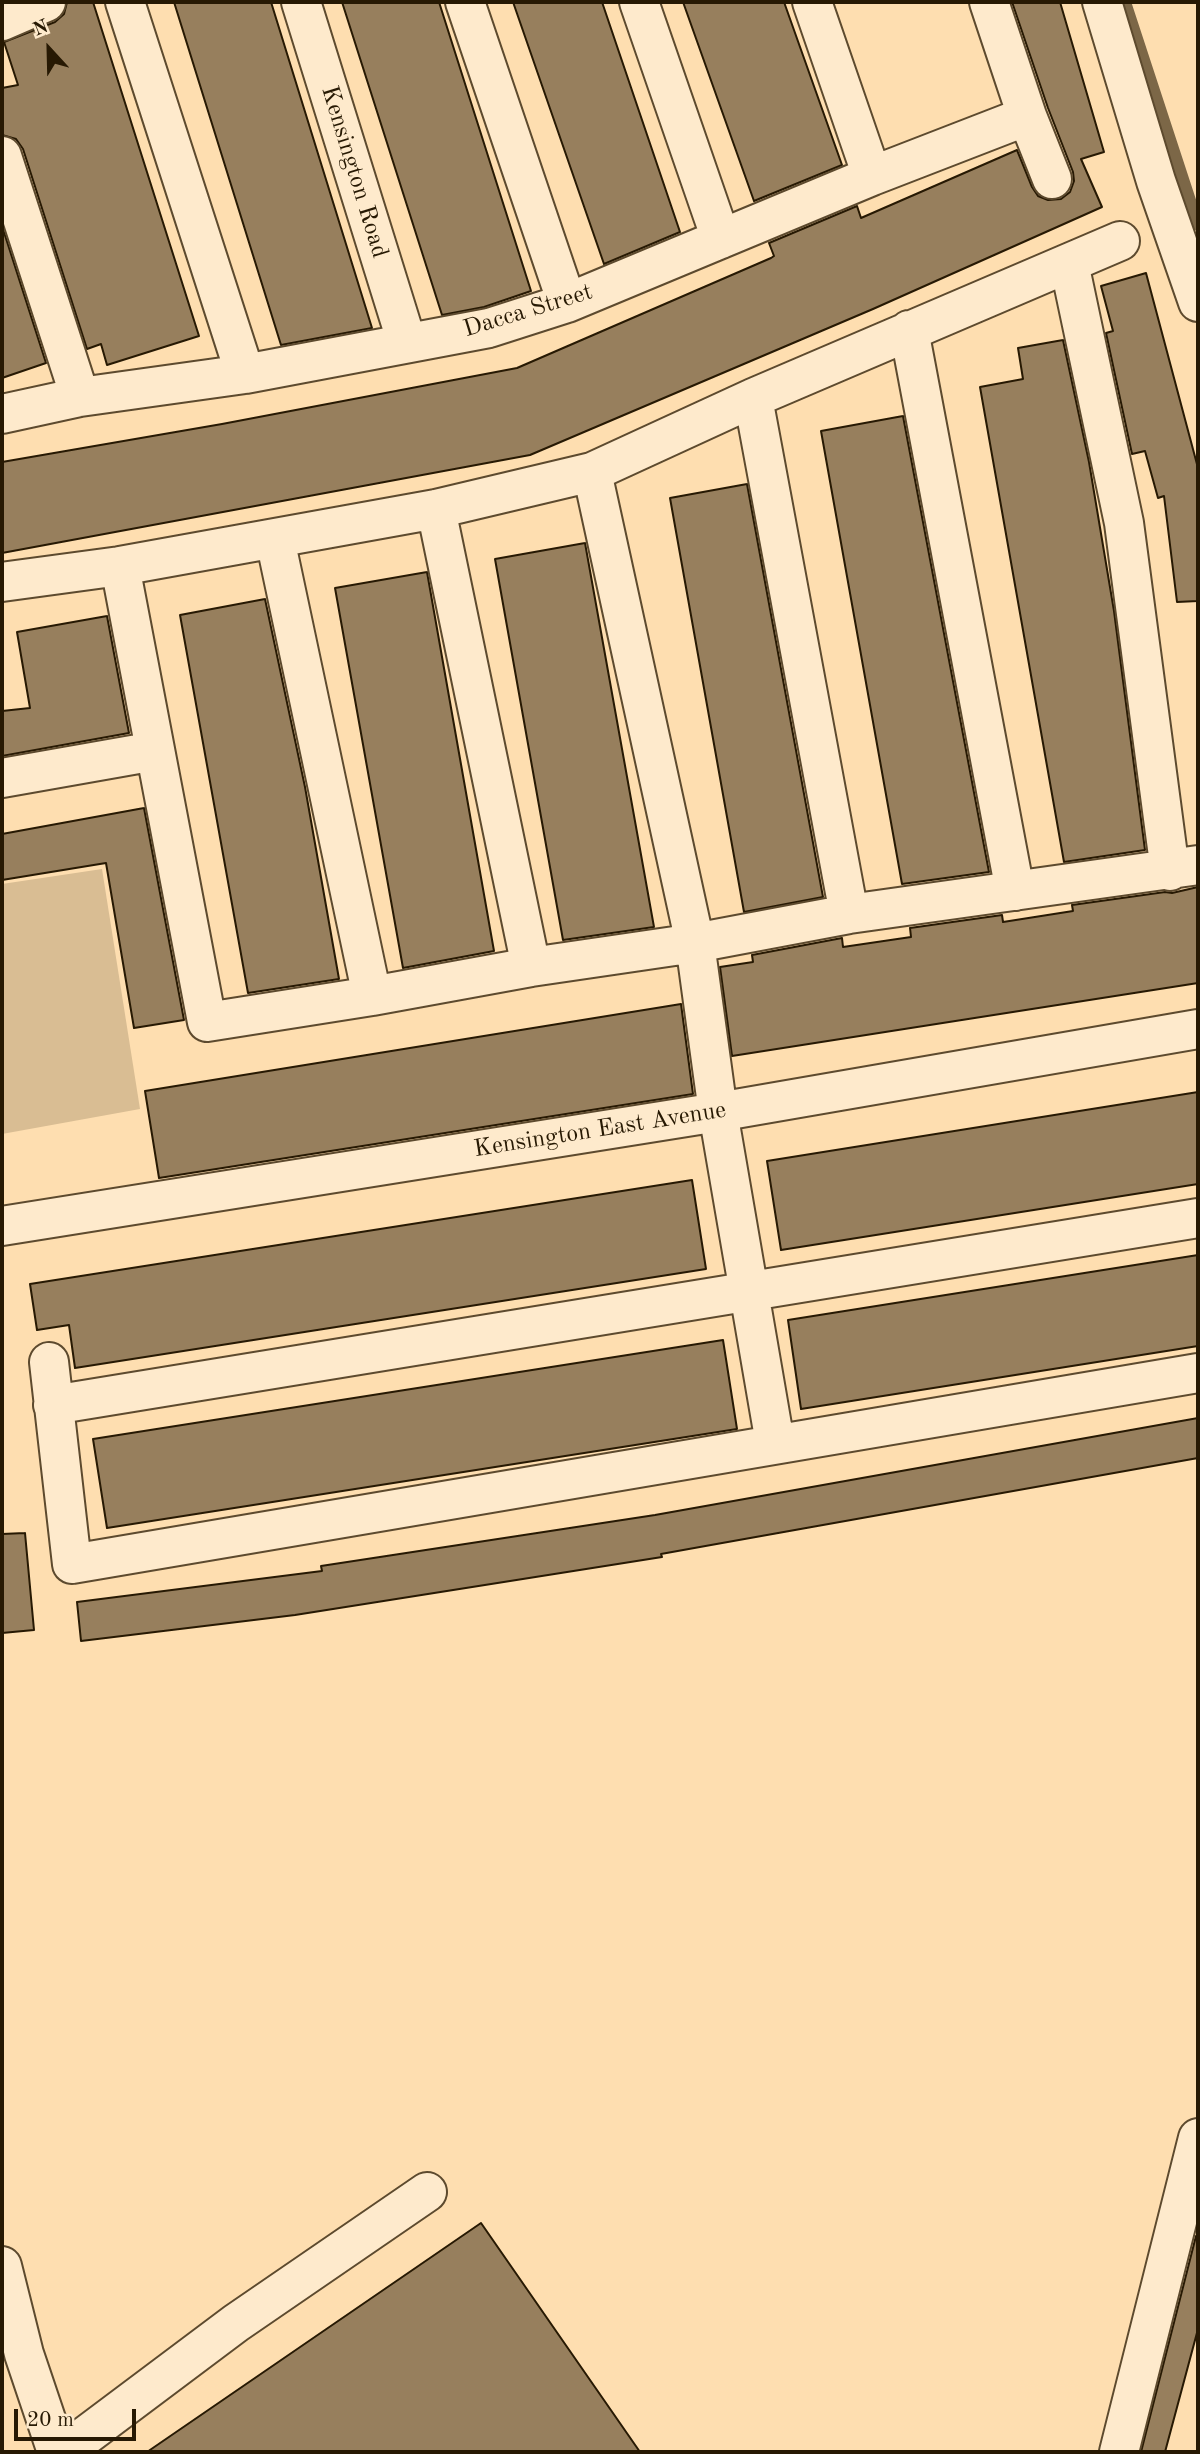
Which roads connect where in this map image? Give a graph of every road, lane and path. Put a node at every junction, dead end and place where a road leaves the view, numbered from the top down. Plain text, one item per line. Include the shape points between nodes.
1 (46, 2) edge
2 (125, 2) edge
3 (302, 2) edge
4 (465, 2) edge
5 (639, 2) edge
6 (812, 2) edge
7 (989, 2) edge
8 (1102, 2) edge
9 (2, 21) edge
10 (1027, 116) junction
11 (2, 156) edge
12 (872, 176) junction
13 (1052, 179) dead end
14 (721, 239) junction
15 (1120, 241) dead end
16 (1069, 263) junction
17 (1198, 302) edge
18 (568, 303) junction
19 (909, 330) junction
20 (407, 342) junction
21 (245, 374) junction
22 (80, 397) junction
23 (753, 398) junction
24 (2, 414) edge
25 (592, 472) junction
26 (436, 509) junction
27 (275, 538) junction
28 (120, 566) junction
29 (2, 582) edge
30 (155, 751) junction
31 (2, 778) edge
32 (1184, 868) edge
33 (1015, 891) junction
34 (849, 914) junction
35 (695, 943) junction
36 (531, 967) junction
37 (372, 996) junction
38 (1198, 1029) edge
39 (718, 1112) junction
40 (1198, 1218) edge
41 (2, 1226) edge
42 (748, 1292) junction
43 (49, 1362) dead end
44 (1198, 1373) edge
45 (53, 1405) junction
46 (775, 1443) junction
47 (1198, 2138) edge
48 (427, 2192) dead end
49 (2, 2266) edge
50 (57, 2452) edge
51 (64, 2452) edge
52 (1119, 2452) edge

1 - 9 street
2 - 21 street
3 - 20 street, Kensington Road
4 - 18 street
5 - 14 street
6 - 12 street
7 - 10 street
8 - 17 street
10 - 12 street, Dacca Street
10 - 13 street
11 - 22 street
12 - 14 street, Dacca Street
14 - 18 street, Dacca Street
15 - 16 street
16 - 19 street
16 - 32 street via 1124,523
18 - 20 street, Dacca Street via 489,328
19 - 23 street
19 - 33 street
20 - 21 street, Dacca Street
21 - 22 street, Dacca Street
22 - 24 street, Dacca Street
23 - 25 street
23 - 34 street
25 - 26 street
25 - 35 street
26 - 27 street
26 - 36 street
27 - 28 street
27 - 37 street
28 - 29 street
28 - 30 street
30 - 31 street
30 - 37 street via 207,1022
32 - 33 street
33 - 34 street
34 - 35 street
35 - 36 street
35 - 39 street
36 - 37 street
38 - 39 street, Kensington East Avenue
39 - 41 street, Kensington East Avenue
39 - 42 street
40 - 42 street
42 - 45 street
42 - 46 street
43 - 45 street
44 - 46 street
45 - 46 street via 72,1564
47 - 52 street
48 - 51 street via 236,2323
49 - 50 street via 24,2354

